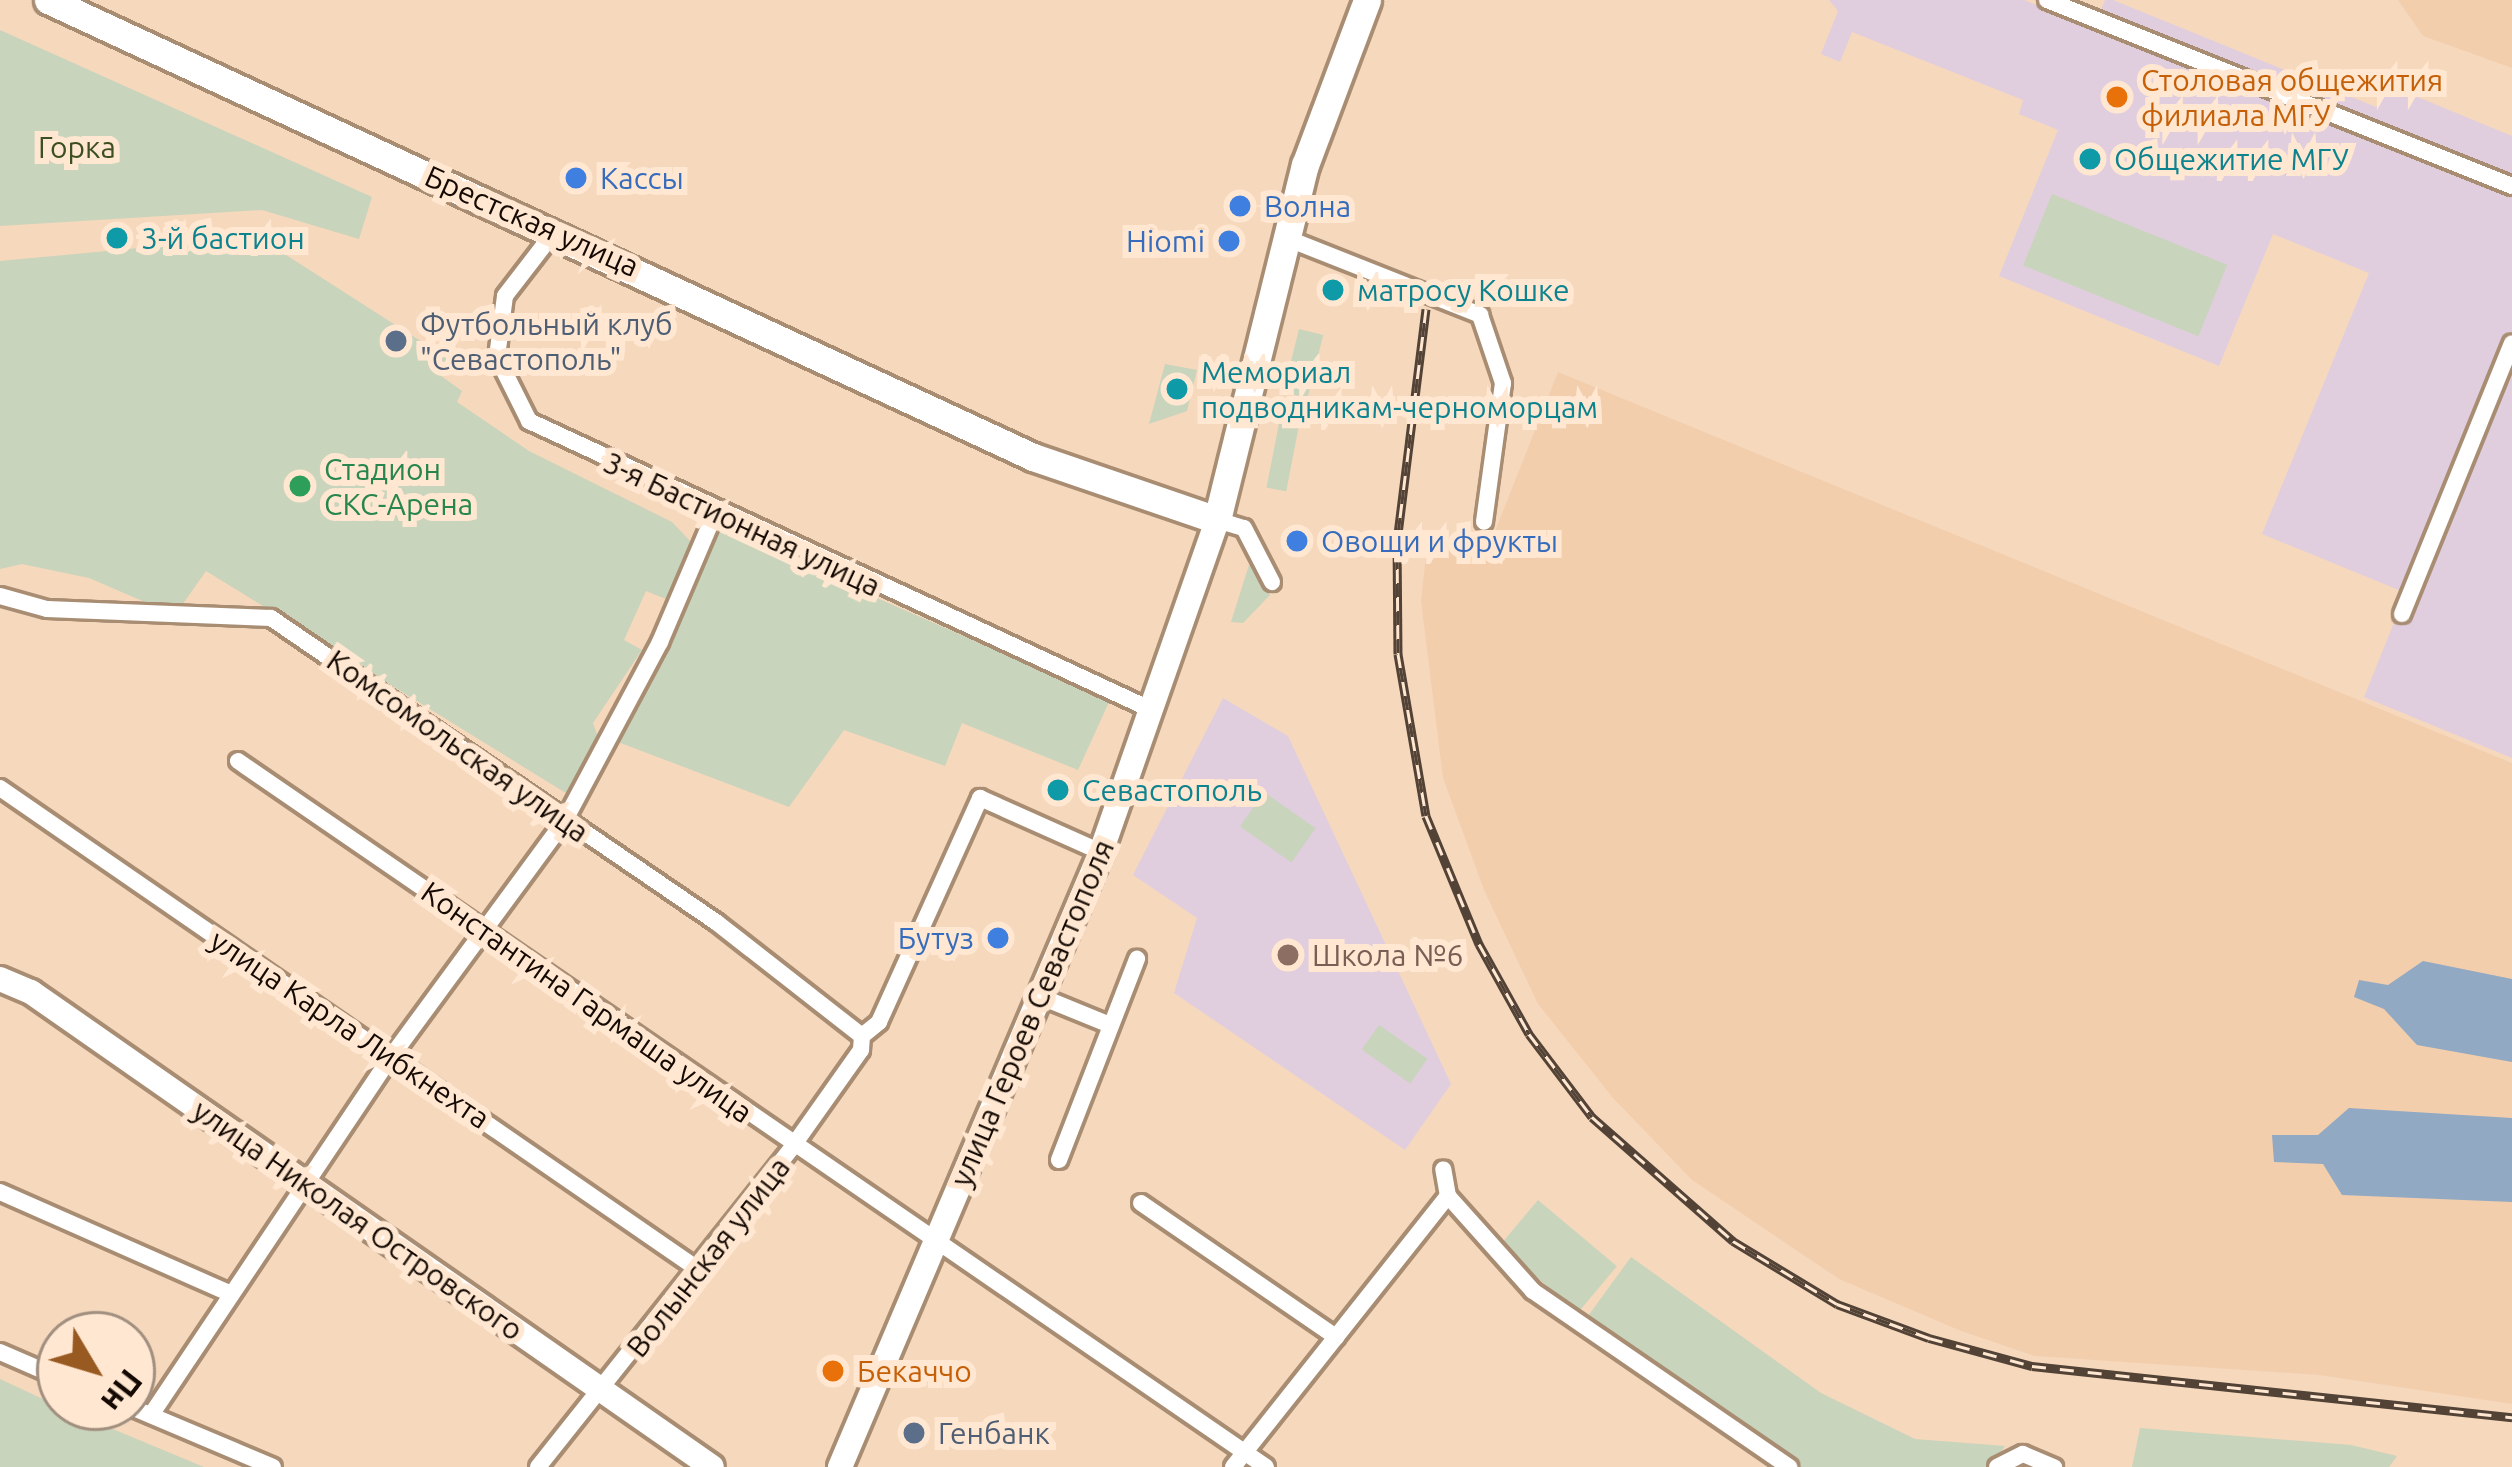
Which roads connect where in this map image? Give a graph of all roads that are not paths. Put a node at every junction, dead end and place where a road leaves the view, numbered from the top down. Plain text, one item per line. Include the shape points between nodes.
1 (1366, 0) edge
2 (2047, 0) edge
3 (54, 1) edge
4 (2512, 186) edge
5 (556, 231) junction
6 (1286, 238) junction
7 (2512, 343) edge
8 (715, 513) junction
9 (1217, 520) junction
10 (1484, 522) dead end
11 (1272, 582) dead end
12 (0, 596) edge
13 (2402, 614) dead end
14 (1154, 710) junction
15 (238, 761) dead end
16 (0, 788) edge
17 (565, 820) junction
18 (1101, 852) junction
19 (487, 931) junction
20 (1136, 959) dead end
21 (0, 979) edge
22 (1039, 996) junction
23 (1110, 1024) junction
24 (862, 1036) junction
25 (392, 1057) junction
26 (794, 1146) junction
27 (1059, 1160) dead end
28 (1443, 1169) dead end
29 (310, 1185) junction
30 (0, 1192) edge
31 (1448, 1196) junction
32 (1141, 1203) dead end
33 (937, 1240) junction
34 (699, 1270) junction
35 (232, 1294) junction
36 (1336, 1337) junction
37 (0, 1352) edge
38 (36, 1368) edge
39 (603, 1391) junction
40 (156, 1409) edge
41 (156, 1417) edge
42 (1239, 1459) edge
43 (273, 1467) edge
44 (538, 1467) edge
45 (712, 1467) edge
46 (840, 1467) edge
47 (1266, 1467) edge
48 (1789, 1467) edge
49 (1997, 1467) edge
50 (2054, 1467) edge

1 - 6 main road, улица Героев Севастополя
2 - 4 street
3 - 5 main road, Брестская улица
5 - 8 street, 3-я Бастионная улица via 505,296 497,357 509,391 530,421
5 - 9 main road, Брестская улица via 1033,457
6 - 9 main road, улица Героев Севастополя
6 - 10 street via 1480,315 1503,382
7 - 13 street
8 - 14 street, 3-я Бастионная улица
8 - 17 street via 661,642
9 - 11 street via 1244,528
9 - 14 main road, улица Героев Севастополя
12 - 17 street, Комсомольская улица via 47,609 271,618 420,713
14 - 18 main road, улица Героев Севастополя
15 - 19 street, Константина Гармаша улица
16 - 25 street, улица Карла Либкнехта
17 - 19 street
17 - 24 street, Комсомольская улица via 716,922
18 - 22 main road, улица Героев Севастополя
18 - 24 street, Волынская улица via 980,798 879,1022
19 - 25 street
19 - 26 street, Константина Гармаша улица
20 - 23 street
21 - 29 main road, улица Николая Островского via 31,992
22 - 23 street
22 - 33 main road, улица Героев Севастополя
23 - 27 street
24 - 26 street, Волынская улица
25 - 29 street
25 - 34 street, улица Карла Либкнехта
26 - 33 street, Константина Гармаша улица
26 - 34 street, Волынская улица
28 - 31 street
29 - 35 street
29 - 39 main road, улица Николая Островского
30 - 35 street
31 - 36 street
31 - 48 street via 1533,1291
32 - 36 street
33 - 42 street, Константина Гармаша улица
33 - 46 main road, улица Героев Севастополя
34 - 39 street, Волынская улица
35 - 40 street
36 - 42 street
37 - 38 street
39 - 44 street, Волынская улица
39 - 45 main road, улица Николая Островского
41 - 43 street
42 - 47 street, Константина Гармаша улица
49 - 50 street via 2014,1456

